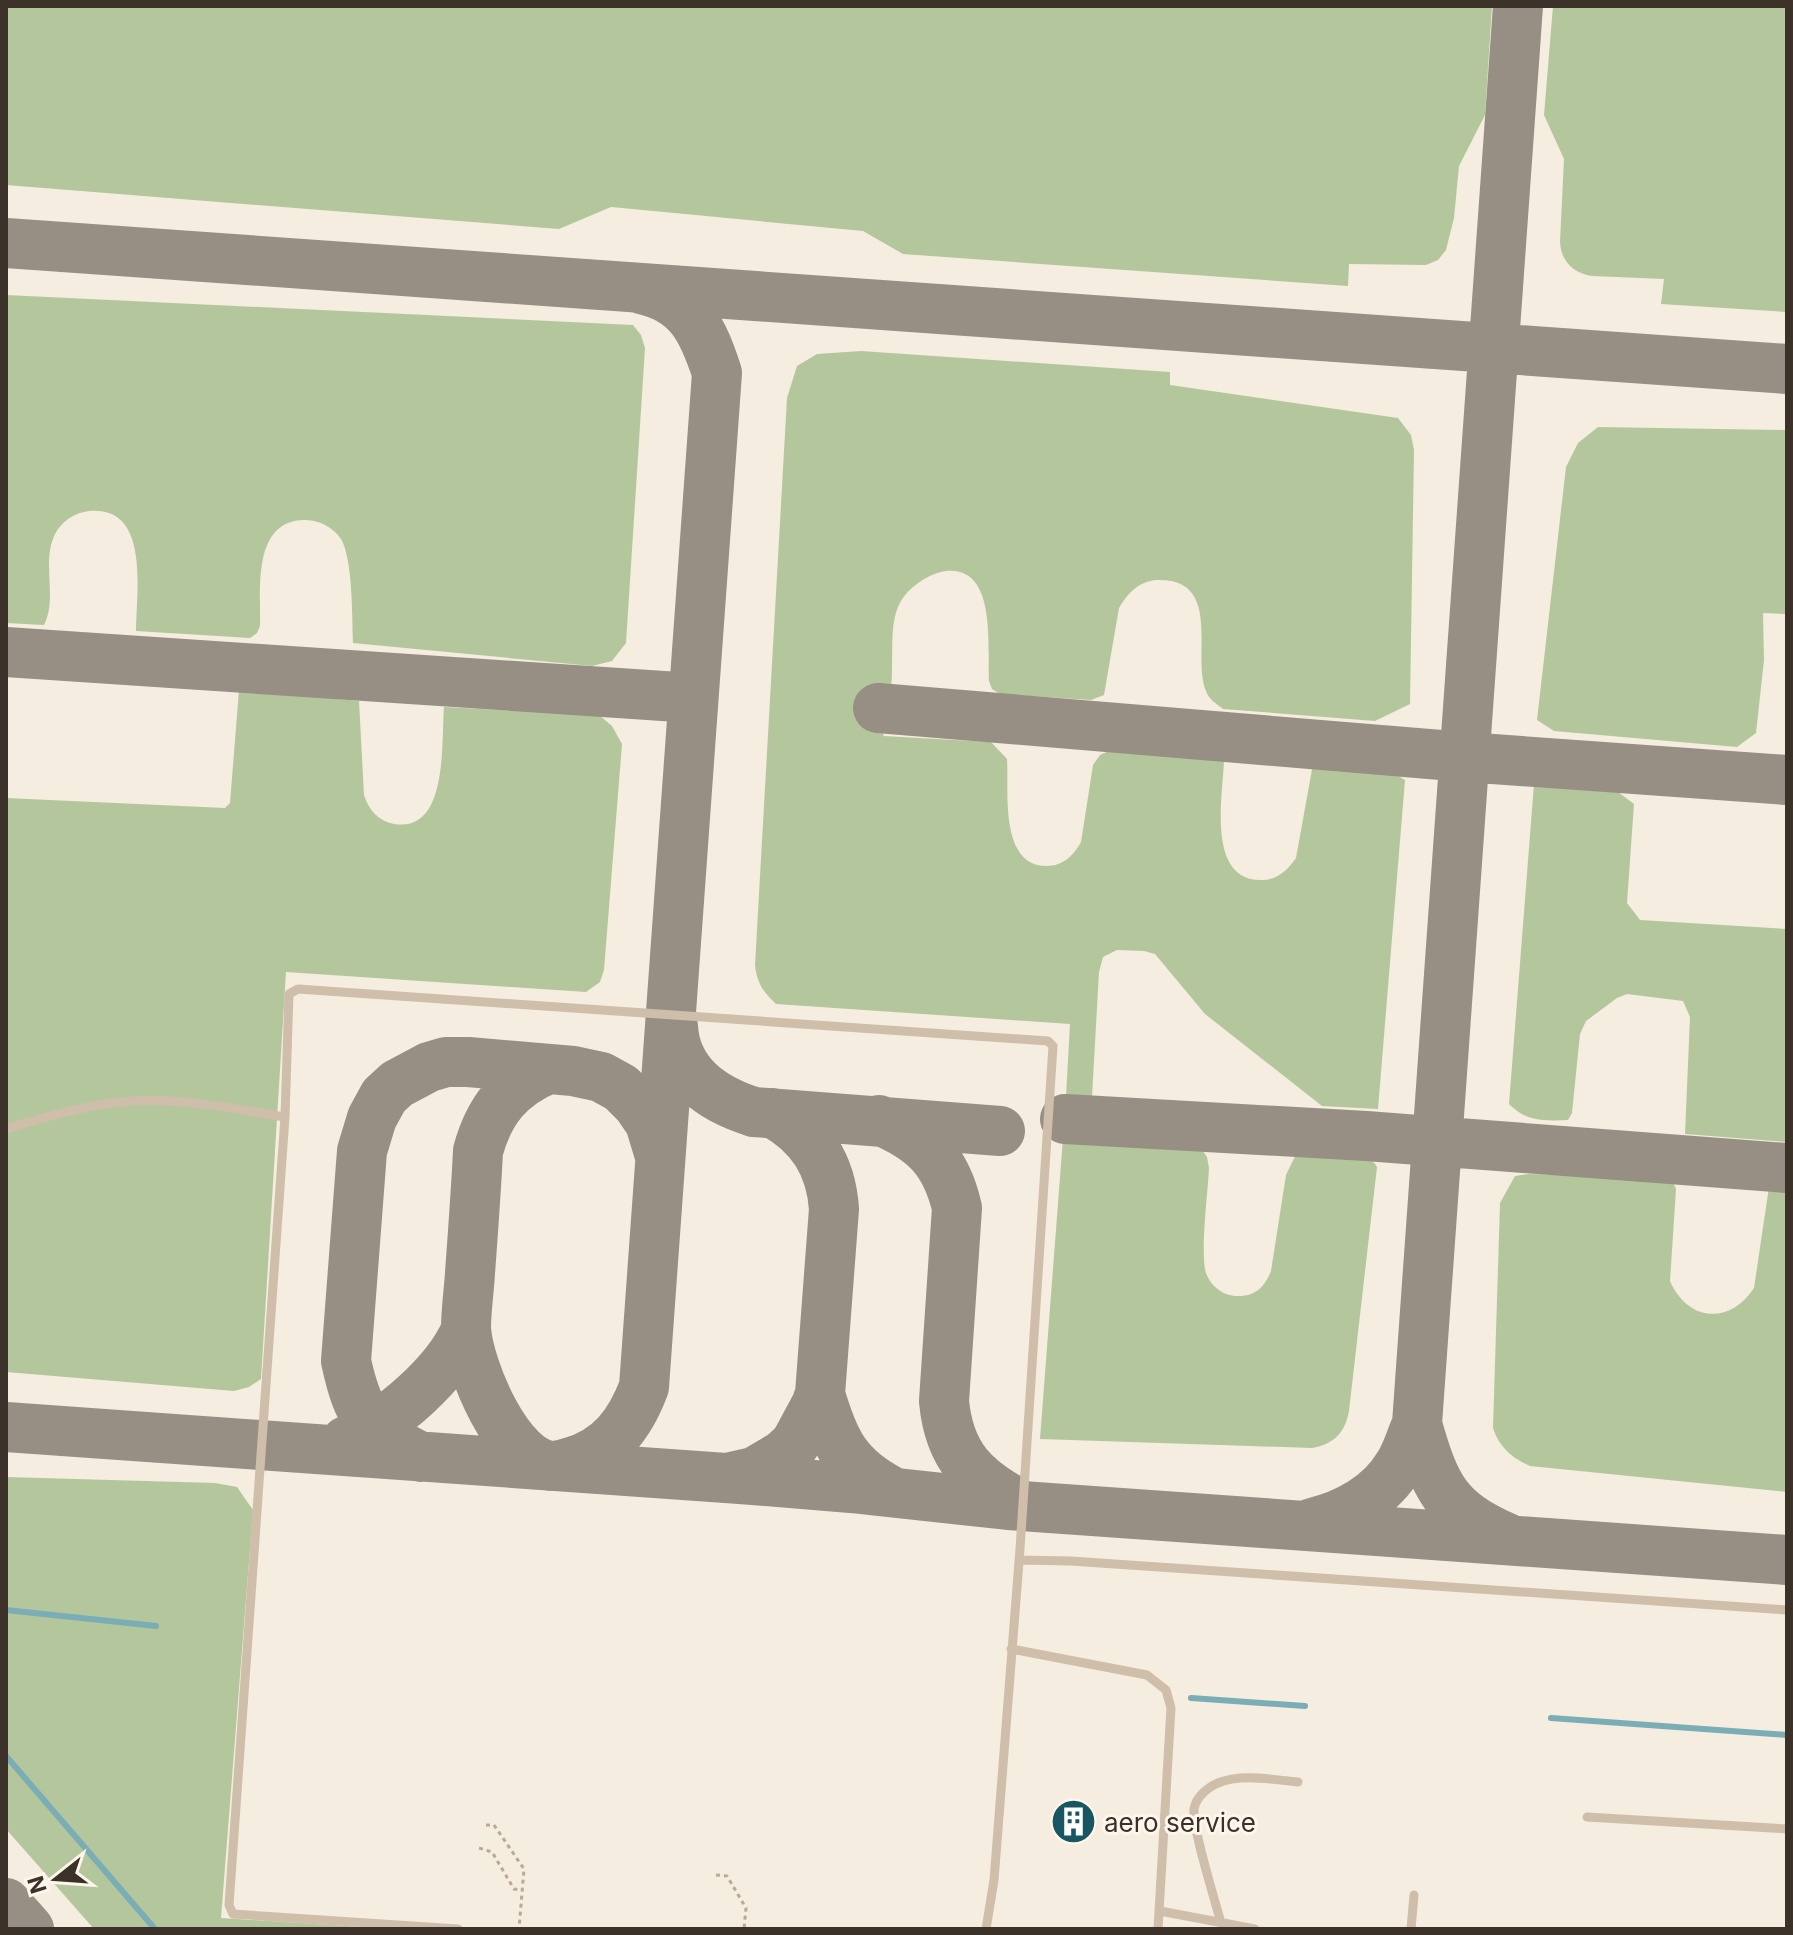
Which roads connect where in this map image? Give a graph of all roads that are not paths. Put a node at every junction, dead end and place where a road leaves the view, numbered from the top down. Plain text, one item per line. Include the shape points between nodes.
1 (285, 1117) junction
2 (6, 1129) edge
3 (1019, 1560) junction
4 (1787, 1610) edge
5 (1011, 1649) junction
6 (1298, 1782) dead end
7 (1587, 1817) dead end
8 (1787, 1829) edge
9 (1414, 1895) dead end
10 (1160, 1911) junction
11 (1221, 1923) junction
12 (458, 1929) edge
13 (986, 1929) edge
14 (1158, 1929) edge
15 (1255, 1929) edge
16 (1411, 1929) edge

1 - 2 lane via 131,1101 54,1114
1 - 3 lane via 289,994 298,989 1048,1041 1053,1046
1 - 12 lane via 229,1905 233,1914
3 - 4 lane
3 - 5 lane
5 - 10 lane via 1147,1675 1166,1690 1171,1708
5 - 13 lane
6 - 11 lane via 1219,1782 1200,1795 1194,1809
7 - 8 lane
9 - 16 lane
10 - 11 lane
10 - 14 lane
11 - 15 lane

